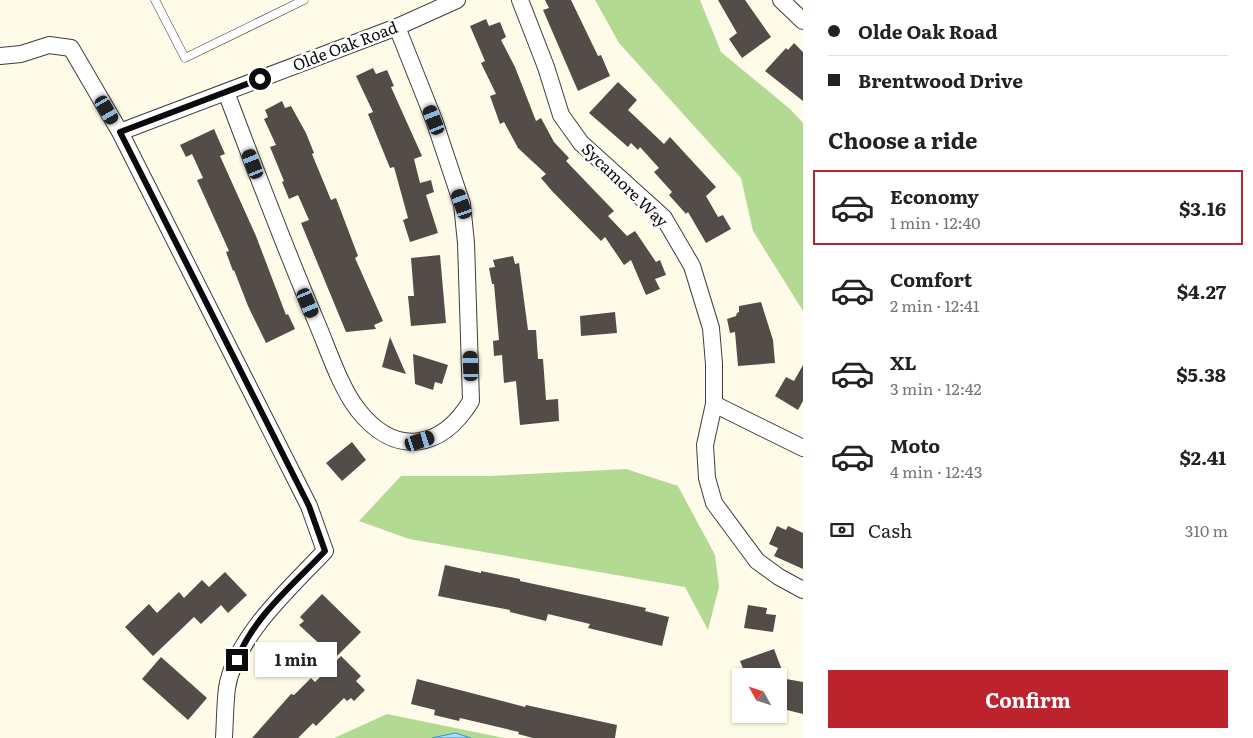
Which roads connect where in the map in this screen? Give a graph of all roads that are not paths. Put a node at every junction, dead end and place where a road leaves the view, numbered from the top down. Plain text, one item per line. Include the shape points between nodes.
1 (155, 0) edge
2 (458, 0) edge
3 (520, 0) edge
4 (781, 0) edge
5 (301, 1) edge
6 (803, 22) edge
7 (397, 27) junction
8 (0, 56) edge
9 (226, 92) junction
10 (120, 132) junction
11 (714, 404) junction
12 (803, 448) edge
13 (803, 590) edge
14 (224, 738) edge

1 - 5 lane via 185,58
2 - 7 street, Olde Oak Road
3 - 11 street, Sycamore Way via 561,115 581,143 664,218 692,266 711,328
4 - 6 street
7 - 9 street, Olde Oak Road
7 - 9 street via 434,120 462,204 466,243 471,401 460,419 438,435 402,442 385,436 357,408 337,371 287,252
8 - 10 street via 21,54 49,45 71,48
9 - 10 street, Olde Oak Road
10 - 14 street via 309,506 325,551 263,617 242,648 228,686
11 - 12 street
11 - 13 street, Sycamore Way via 705,445 706,478 714,503 757,561

